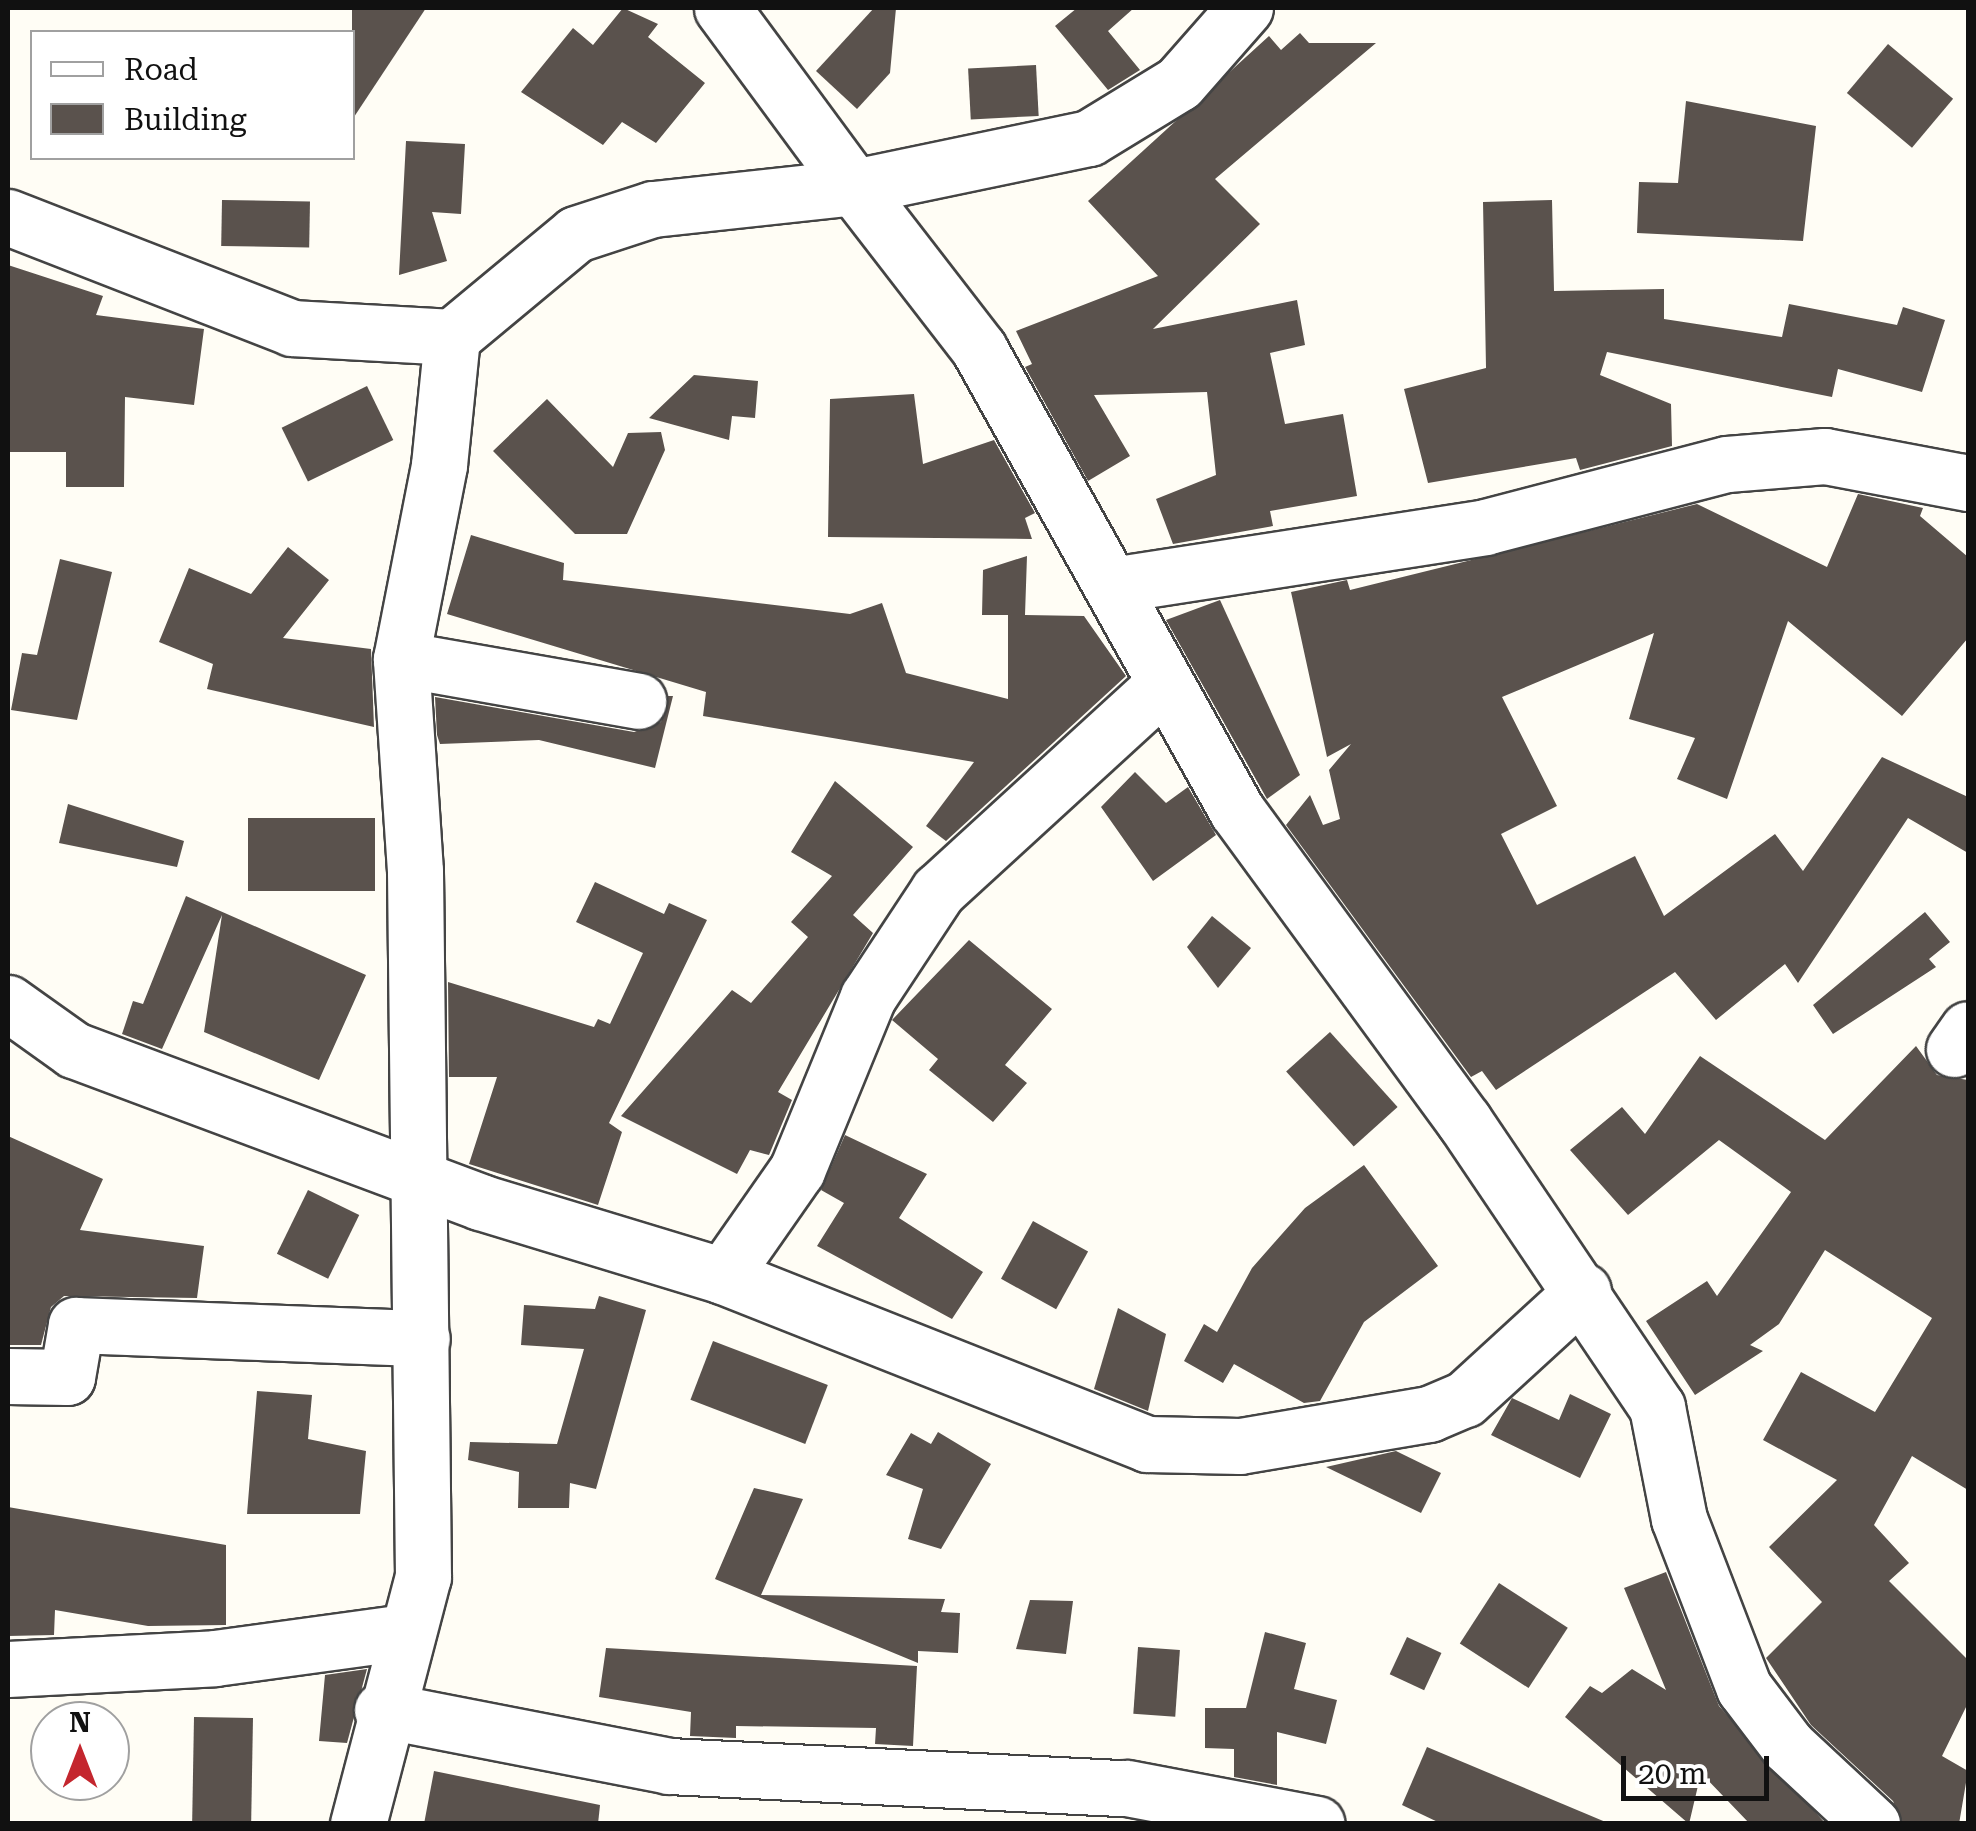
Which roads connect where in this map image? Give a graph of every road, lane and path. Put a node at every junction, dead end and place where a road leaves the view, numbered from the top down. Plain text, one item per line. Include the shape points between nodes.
1 (722, 8) edge
2 (1245, 8) edge
3 (854, 186) junction
4 (8, 217) edge
5 (452, 336) junction
6 (1968, 483) edge
7 (1112, 585) junction
8 (401, 658) junction
9 (1164, 684) junction
10 (638, 701) dead end
11 (8, 1003) edge
12 (422, 1174) junction
13 (723, 1276) junction
14 (1583, 1291) junction
15 (422, 1338) junction
16 (8, 1376) edge
17 (405, 1632) junction
18 (8, 1669) edge
19 (382, 1710) junction
20 (358, 1824) edge
21 (1317, 1824) edge
22 (1872, 1824) edge

1 - 3 street
2 - 3 street via 1179,83 1089,138
3 - 5 street via 653,209 576,234
3 - 7 street via 978,349
4 - 5 street via 292,328
5 - 8 street
6 - 7 street via 1826,456 1727,464 1485,527
7 - 9 street
8 - 10 street
8 - 12 street
9 - 13 street via 938,891 882,969 797,1170
9 - 14 street via 1291,893
11 - 12 street via 74,1050
12 - 13 street via 480,1202
12 - 15 street
13 - 14 street via 1096,1430 1147,1444 1240,1446 1465,1399
14 - 22 street via 1657,1407 1679,1519 1744,1688 1788,1746
15 - 16 street via 76,1325 67,1377
15 - 17 street via 423,1577
17 - 18 street via 215,1658
17 - 19 street
19 - 20 street
19 - 21 street via 669,1766 1126,1788

